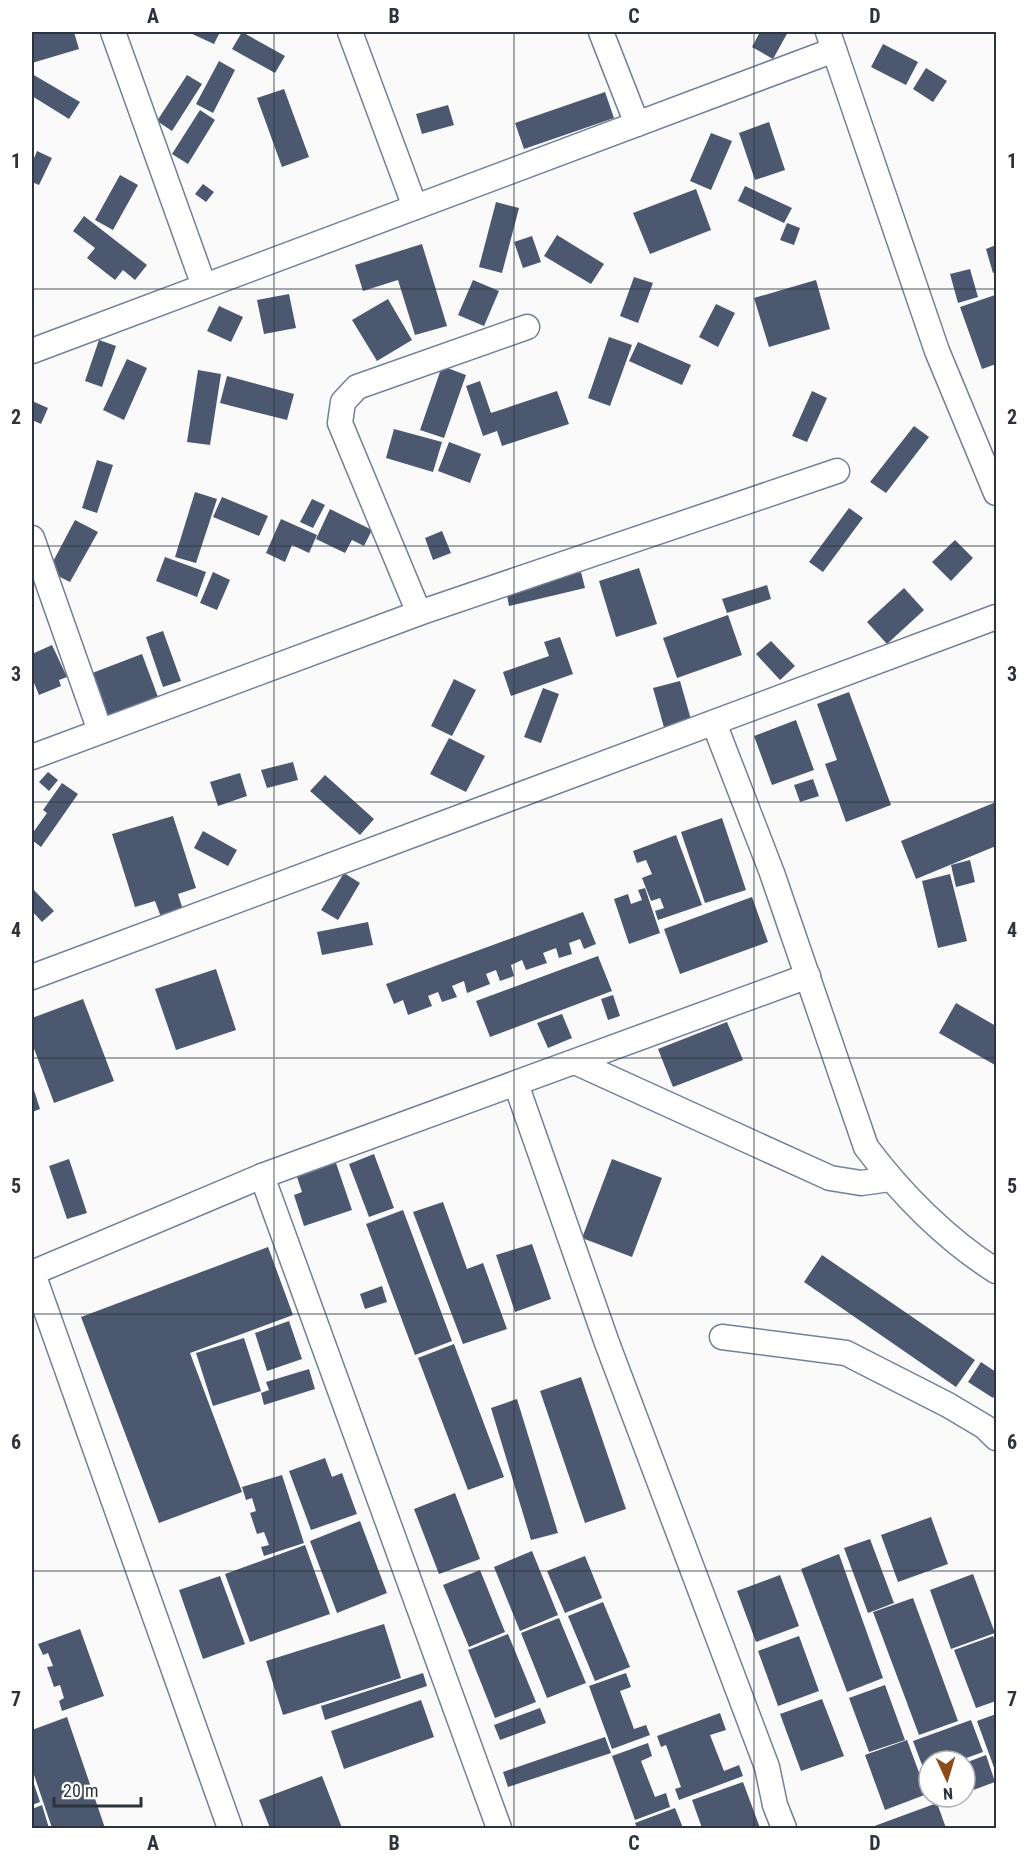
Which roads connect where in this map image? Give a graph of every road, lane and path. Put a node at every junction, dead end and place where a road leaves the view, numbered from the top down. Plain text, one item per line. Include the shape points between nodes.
1 (113, 32) edge
2 (350, 32) edge
3 (601, 32) edge
4 (831, 41) edge
5 (637, 124) junction
6 (415, 207) junction
7 (204, 286) junction
8 (527, 327) dead end
9 (32, 351) edge
10 (837, 471) dead end
11 (996, 493) edge
12 (32, 538) edge
13 (419, 613) junction
14 (996, 617) edge
15 (714, 723) junction
16 (100, 731) junction
17 (32, 757) edge
18 (808, 976) junction
19 (32, 977) edge
20 (575, 1062) junction
21 (516, 1084) junction
22 (262, 1176) junction
23 (890, 1179) junction
24 (996, 1271) edge
25 (32, 1272) edge
26 (722, 1337) dead end
27 (996, 1438) edge
28 (230, 1828) edge
29 (499, 1828) edge
30 (784, 1828) edge

1 - 7 street
2 - 6 street
3 - 5 street
4 - 5 street
4 - 11 street via 937,351
5 - 6 street
6 - 7 street
7 - 9 street
8 - 13 street via 357,387 343,402 340,423
10 - 13 street
12 - 16 street
13 - 16 street
14 - 15 street
15 - 18 street
15 - 19 street
16 - 17 street
18 - 20 street
18 - 23 street via 866,1147
20 - 21 street
20 - 23 street via 830,1178 861,1183
21 - 22 street
21 - 30 street via 607,1343 766,1767
22 - 25 street
22 - 29 street
23 - 24 street via 972,1256
25 - 28 street
26 - 27 street via 846,1353 948,1405

